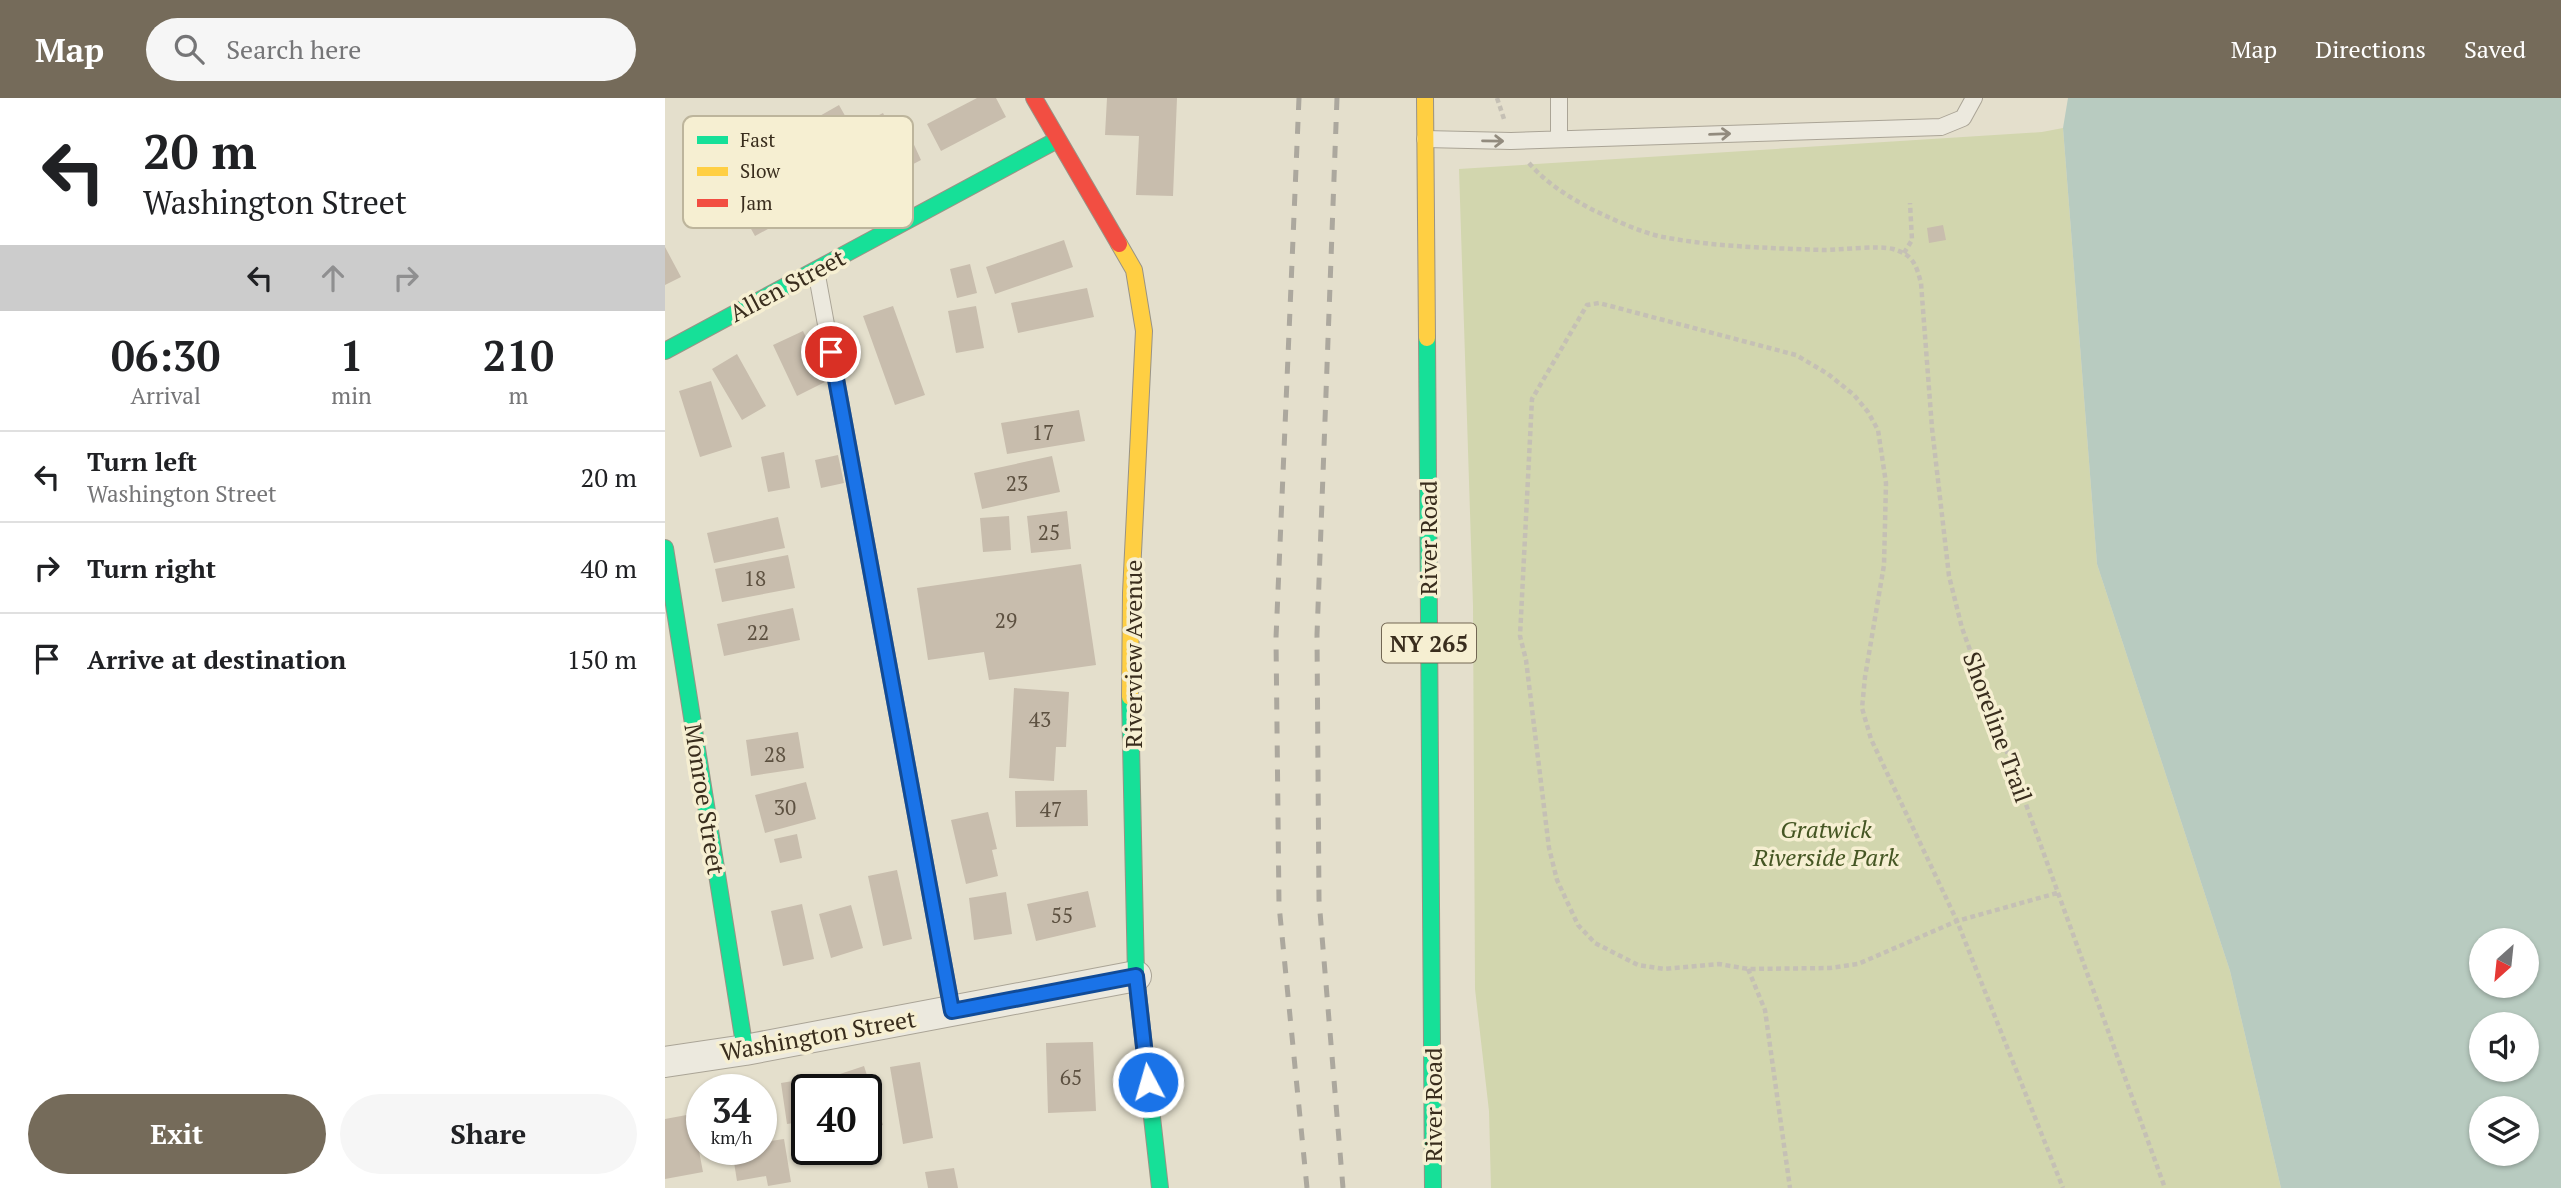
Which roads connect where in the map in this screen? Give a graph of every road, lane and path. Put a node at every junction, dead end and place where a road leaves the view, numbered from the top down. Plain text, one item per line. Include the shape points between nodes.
1 (1034, 98) edge
2 (1425, 98) edge
3 (1497, 98) edge
4 (1559, 98) edge
5 (1974, 98) edge
6 (1425, 139) junction
7 (1559, 139) junction
8 (1057, 140) junction
9 (1511, 141) junction
10 (1910, 203) dead end
11 (913, 218) edge
12 (894, 228) edge
13 (1904, 253) junction
14 (816, 270) junction
15 (665, 351) edge
16 (665, 548) edge
17 (2057, 893) junction
18 (1957, 921) junction
19 (1748, 969) junction
20 (1136, 976) junction
21 (952, 1011) junction
22 (745, 1050) junction
23 (665, 1062) edge
24 (1160, 1188) edge
25 (1433, 1188) edge
26 (1790, 1188) edge
27 (2063, 1188) edge
28 (2165, 1188) edge

1 - 8 street, Riverview Avenue
2 - 6 street, River Road / NY 265
3 - 9 path
4 - 7 lane
7 -> 5 lane via 1941,127 1963,118
6 -> 9 lane
6 - 25 street, River Road / NY 265
7 - 9 lane
8 - 11 street, Allen Street
8 - 20 street, Riverview Avenue via 1134,270 1145,331 1131,593
9 - 13 path via 1538,173 1568,197 1661,236 1703,243 1889,248
10 - 13 path via 1912,240
12 - 14 street, Allen Street
13 - 17 path, Shoreline Trail via 1916,263 1921,283 1949,576 1962,628
14 - 15 street, Allen Street
14 - 21 lane
16 - 22 street, Monroe Street
17 - 18 path
17 - 28 path, Shoreline Trail
18 - 19 path via 1858,964
18 - 19 path via 1871,739 1862,708 1884,565 1883,457 1878,430 1868,412 1828,374 1796,355 1599,303 1587,305 1532,399 1529,422 1520,636 1549,848 1567,906 1595,943 1638,965 1664,969 1719,964
18 - 27 path
19 - 26 path via 1765,1010
20 - 21 street, Washington Street
20 - 24 street, Riverview Avenue
21 - 22 street, Washington Street
22 - 23 street, Washington Street

